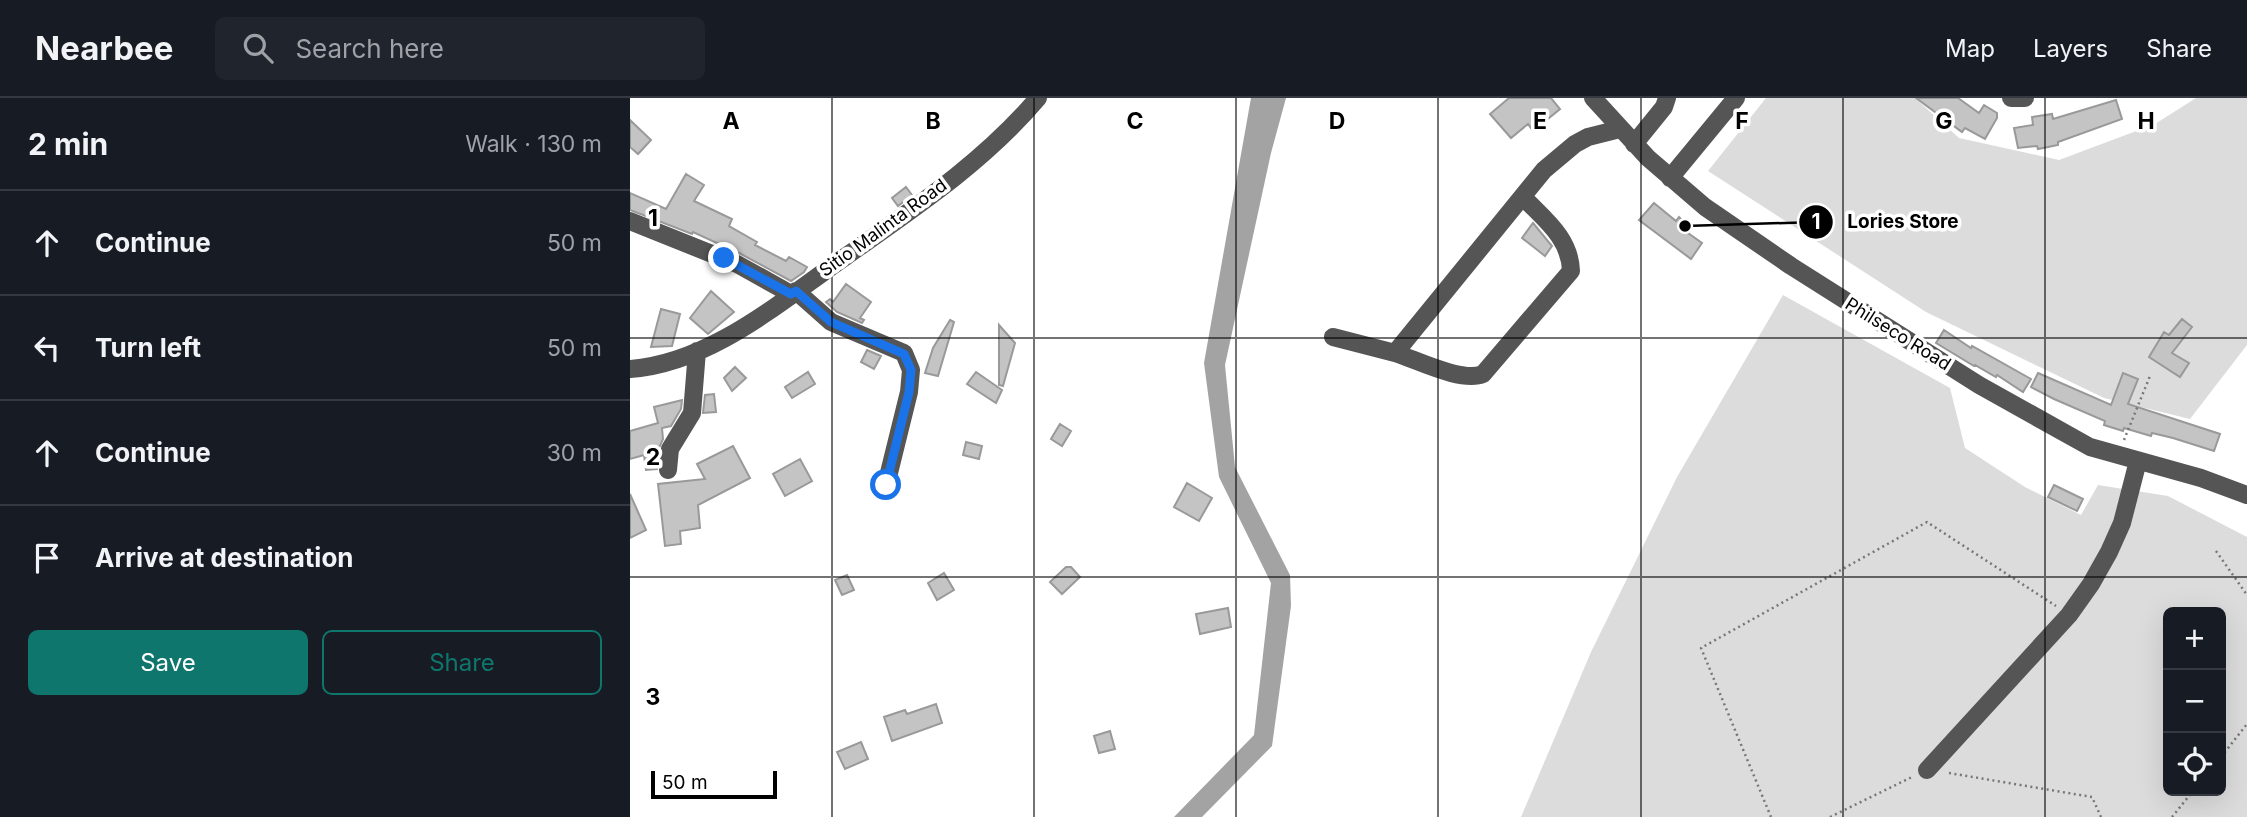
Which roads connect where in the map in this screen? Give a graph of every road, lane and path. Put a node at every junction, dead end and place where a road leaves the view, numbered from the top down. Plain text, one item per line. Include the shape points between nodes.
1 (1038, 98) edge
2 (1593, 98) edge
3 (1667, 98) edge
4 (1736, 98) edge
5 (2011, 98) edge
6 (2025, 98) edge
7 (1620, 130) junction
8 (1634, 144) junction
9 (1670, 178) junction
10 (1523, 197) junction
11 (630, 220) edge
12 (794, 292) junction
13 (1334, 337) dead end
14 (696, 351) junction
15 (1395, 353) junction
16 (632, 373) edge
17 (2150, 376) dead end
18 (2117, 456) junction
19 (2138, 461) junction
20 (668, 470) dead end
21 (886, 485) dead end
22 (2247, 495) edge
23 (2216, 551) dead end
24 (2247, 595) edge
25 (2069, 615) junction
26 (2247, 724) edge
27 (2226, 751) edge
28 (1927, 770) junction
29 (2189, 796) edge
30 (1771, 817) edge
31 (1830, 817) edge
32 (2101, 817) edge
33 (2172, 817) edge

1 - 12 street, Sitio Malinta Road via 975,161
2 - 7 street, Philseco Road
3 - 8 street
4 - 9 street
5 - 6 street
7 - 8 street, Philseco Road
7 - 10 street via 1588,137 1568,149
8 - 9 street, Philseco Road
9 - 18 street, Philseco Road via 1748,238 1979,385 2090,447
10 - 15 street
10 - 15 street via 1563,240 1571,271 1483,374 1461,376
11 - 12 street
12 - 14 street, Sitio Malinta Road via 732,334
12 - 21 street via 831,322 904,354 909,362 909,392
13 - 15 street
14 - 16 street, Sitio Malinta Road
14 - 20 street via 692,413 670,449
17 - 18 path
18 - 19 street, Philseco Road
19 - 22 street, Philseco Road
19 - 25 street via 2122,523 2091,584
23 - 24 path
25 - 28 street
25 - 30 path via 1927,522 1701,648
26 - 27 path
28 - 31 path
28 - 32 path via 2092,797
29 - 33 path

